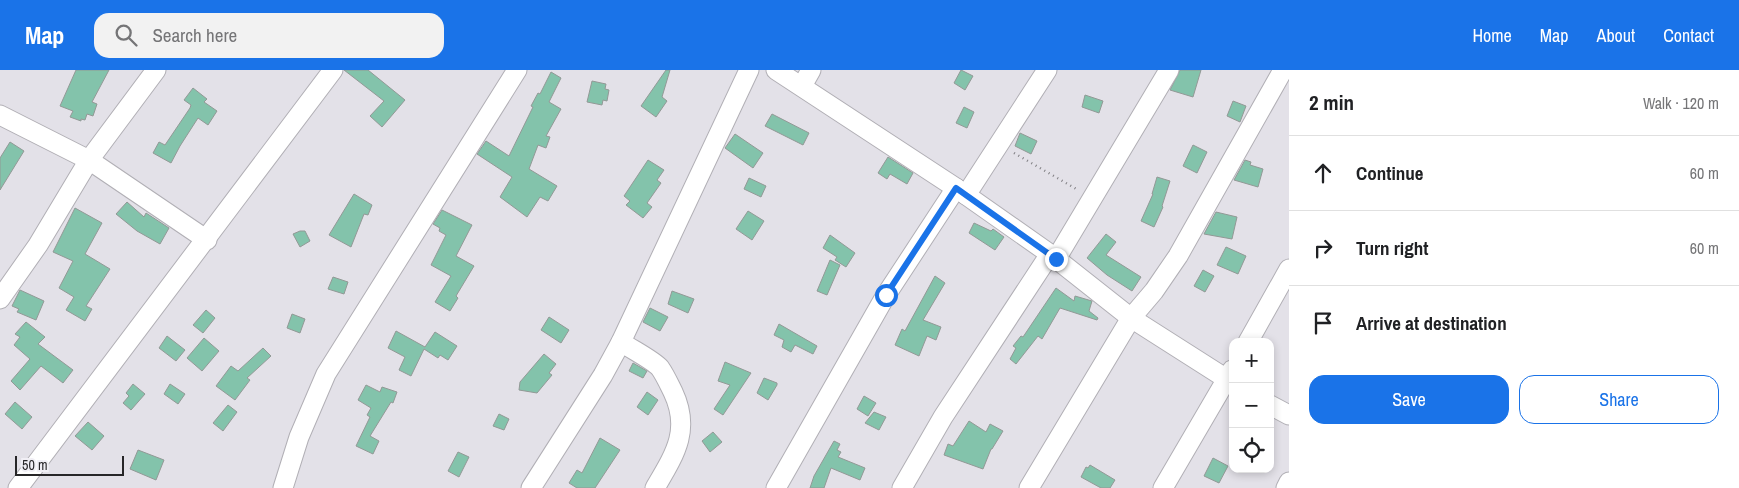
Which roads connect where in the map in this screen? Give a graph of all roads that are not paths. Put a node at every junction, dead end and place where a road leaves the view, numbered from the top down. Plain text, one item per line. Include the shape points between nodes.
1 (156, 70) edge
2 (334, 70) edge
3 (517, 70) edge
4 (749, 70) edge
5 (776, 70) edge
6 (1047, 70) edge
7 (1169, 70) edge
8 (1283, 70) edge
9 (806, 78) edge
10 (0, 115) edge
11 (89, 160) junction
12 (961, 192) junction
13 (207, 240) junction
14 (1052, 257) junction
15 (1289, 269) edge
16 (0, 299) edge
17 (1131, 318) junction
18 (1250, 338) edge
19 (621, 342) junction
20 (1229, 376) edge
21 (1229, 380) edge
22 (1274, 408) edge
23 (1289, 415) edge
24 (1289, 482) edge
25 (26, 486) edge
26 (283, 488) edge
27 (530, 488) edge
28 (655, 488) edge
29 (776, 488) edge
30 (902, 488) edge
31 (1029, 488) edge
32 (1163, 488) edge
33 (1286, 488) edge

1 - 11 street
2 - 13 street
3 - 26 street via 326,374 299,437
4 - 19 street
5 - 9 street
6 - 12 street via 1000,144
7 - 14 street via 1093,198
8 - 17 street via 1178,256
9 - 12 street
10 - 11 street
11 - 13 street
11 - 16 street via 38,245
12 - 14 street
12 - 29 street via 886,295
13 - 25 street
14 - 17 street
14 - 30 street via 943,418
15 - 18 street
17 - 20 street
17 - 31 street
19 - 27 street
19 - 28 street via 659,367 678,402 682,417 677,446
21 - 32 street
22 - 23 street
24 - 33 street

